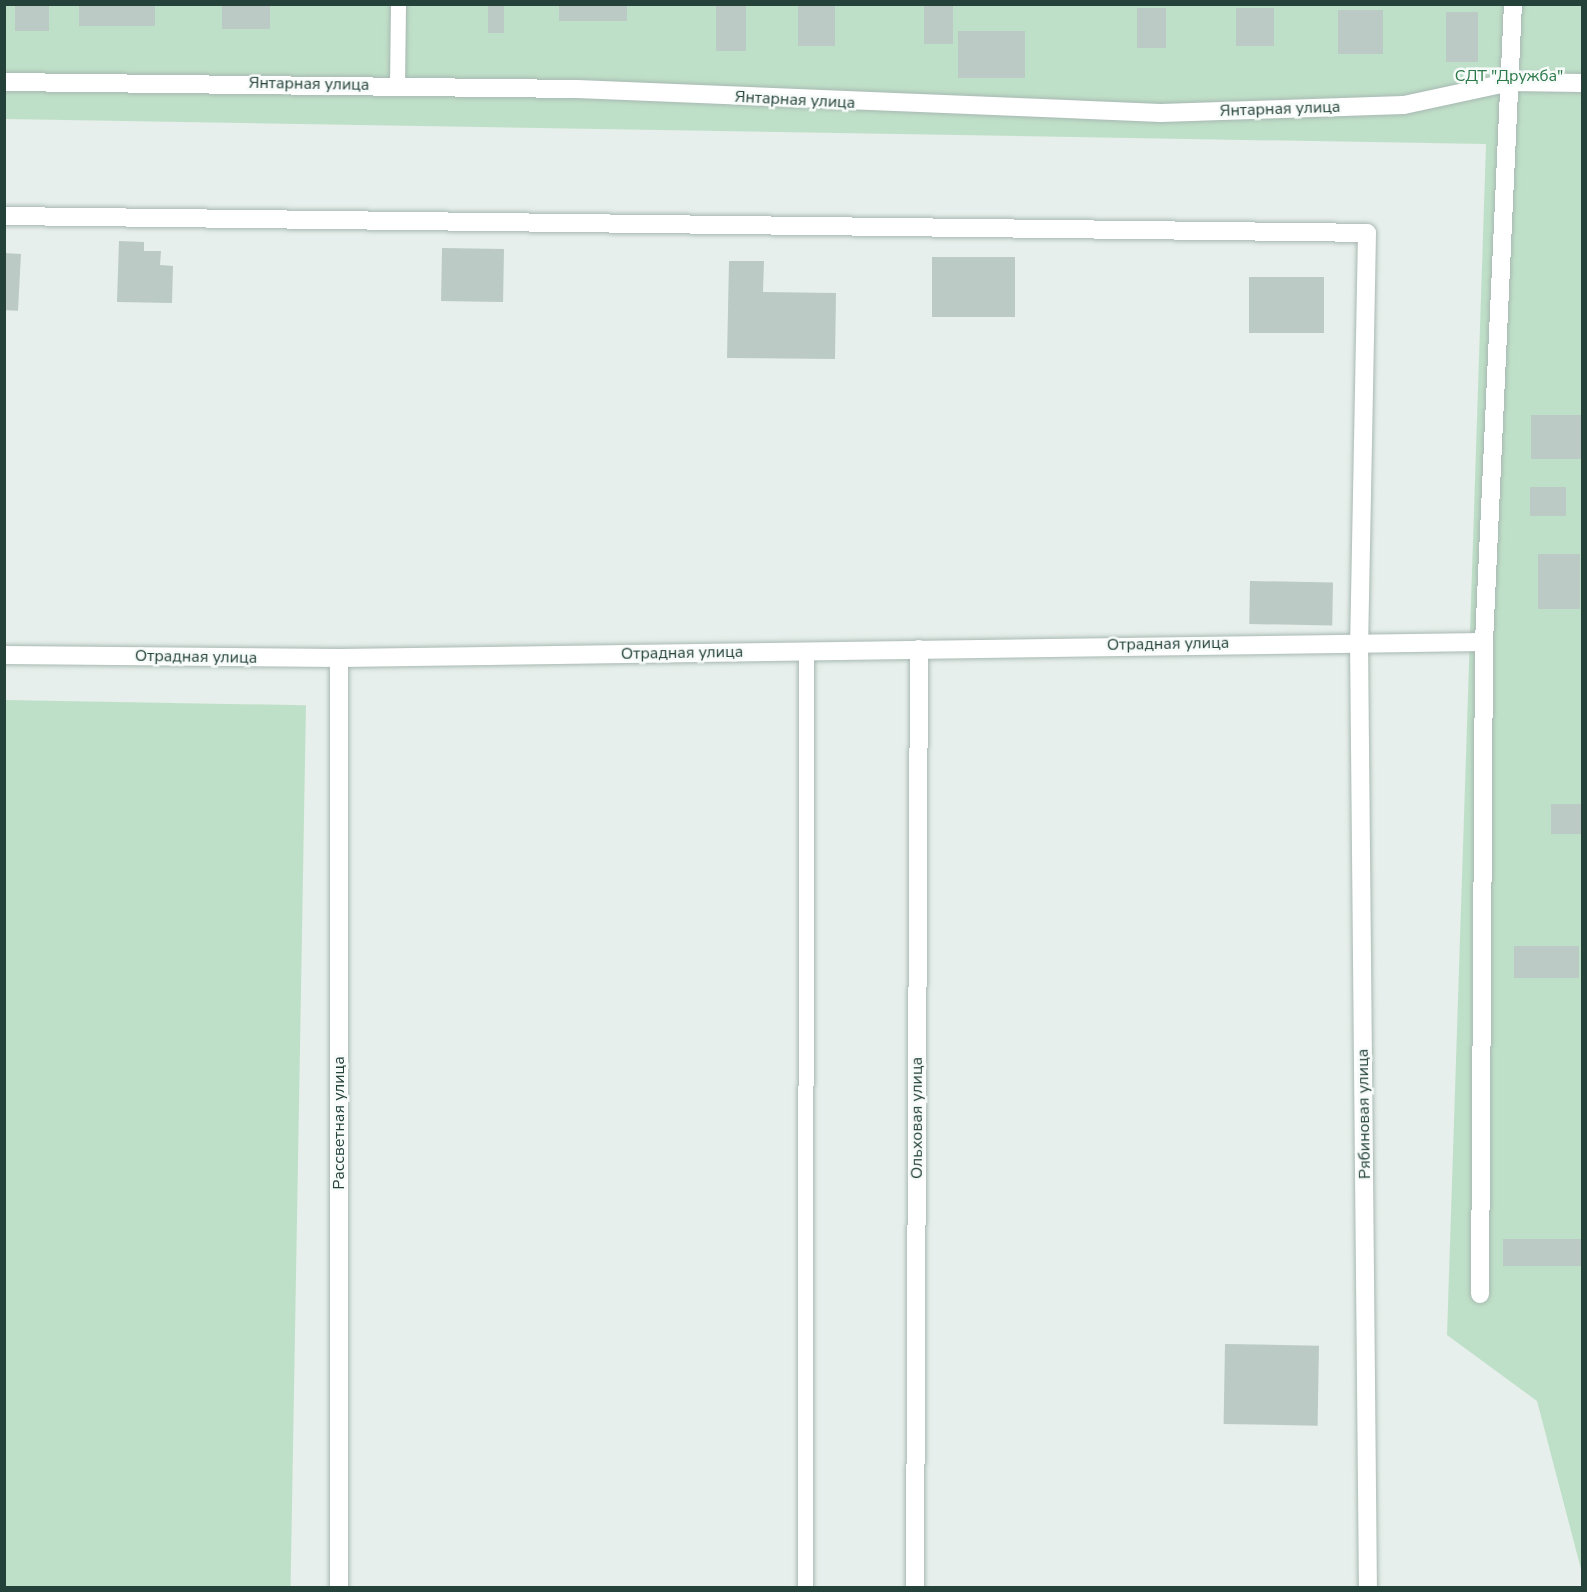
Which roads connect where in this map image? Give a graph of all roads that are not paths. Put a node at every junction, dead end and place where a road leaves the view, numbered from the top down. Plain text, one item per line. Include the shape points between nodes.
1 (398, 4) edge
2 (1513, 4) edge
3 (4, 82) edge
4 (1510, 82) junction
5 (1582, 83) edge
6 (397, 86) junction
7 (4, 216) edge
8 (1359, 640) junction
9 (1485, 642) junction
10 (919, 649) junction
11 (806, 651) junction
12 (4, 655) edge
13 (339, 658) junction
14 (1480, 1294) dead end
15 (339, 1587) edge
16 (805, 1587) edge
17 (915, 1587) edge
18 (1368, 1587) edge

1 - 6 lane
2 - 4 street
3 - 6 street, Янтарная улица
4 - 5 street, Янтарная улица
4 - 6 street, Янтарная улица via 1404,105 1161,113
4 - 9 street
7 - 8 street, Рябиновая улица via 1367,233
8 - 9 street, Отрадная улица
8 - 10 street, Отрадная улица
8 - 18 street, Рябиновая улица
9 - 14 street
10 - 11 street, Отрадная улица
10 - 17 street, Ольховая улица
11 - 13 street, Отрадная улица
11 - 16 lane
12 - 13 street, Отрадная улица
13 - 15 street, Рассветная улица

